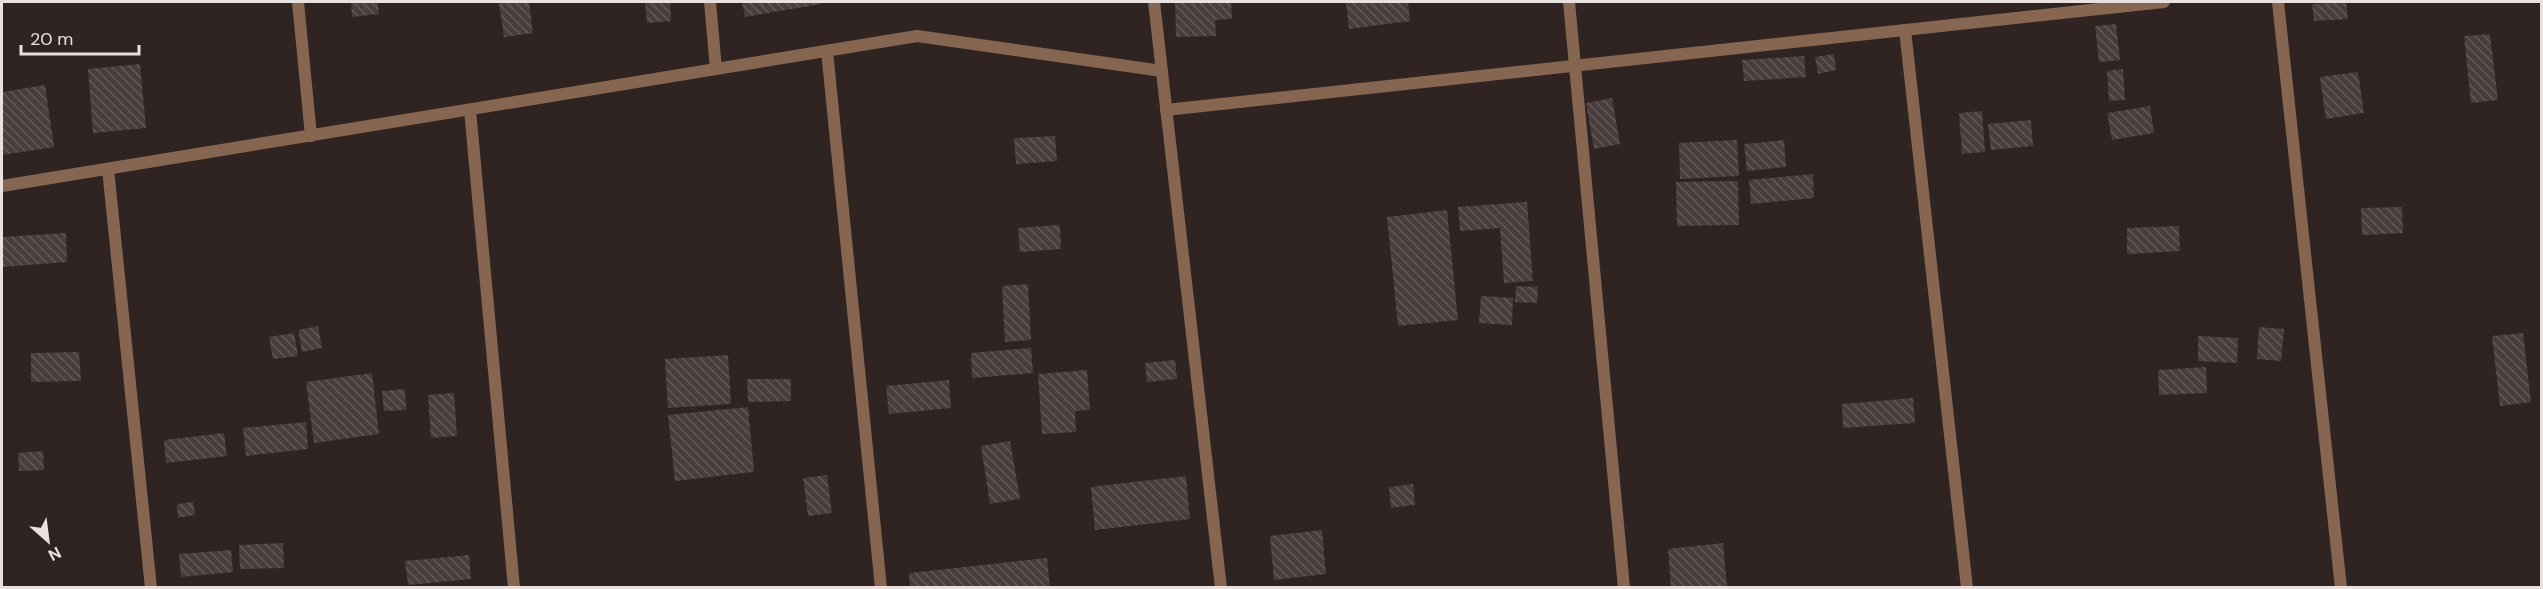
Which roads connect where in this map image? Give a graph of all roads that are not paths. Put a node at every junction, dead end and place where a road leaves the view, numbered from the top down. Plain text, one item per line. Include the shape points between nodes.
1 (298, 2) edge
2 (710, 2) edge
3 (1154, 2) edge
4 (1569, 2) edge
5 (2164, 2) edge
6 (2278, 2) edge
7 (1905, 30) junction
8 (827, 51) junction
9 (1575, 66) junction
10 (716, 69) junction
11 (1162, 71) junction
12 (470, 110) junction
13 (1166, 110) junction
14 (311, 136) junction
15 (108, 169) junction
16 (2, 186) edge
17 (151, 588) edge
18 (514, 588) edge
19 (881, 588) edge
20 (1221, 588) edge
21 (1624, 588) edge
22 (1967, 588) edge
23 (2341, 588) edge

1 - 14 street
2 - 10 street
3 - 11 street
4 - 9 street
5 - 7 street
6 - 23 street
7 - 9 street
7 - 22 street
8 - 10 street
8 - 11 street via 917,36
8 - 19 street
9 - 13 street
9 - 21 street
10 - 12 street
11 - 13 street
12 - 14 street
12 - 18 street
13 - 20 street
14 - 15 street
15 - 16 street
15 - 17 street

